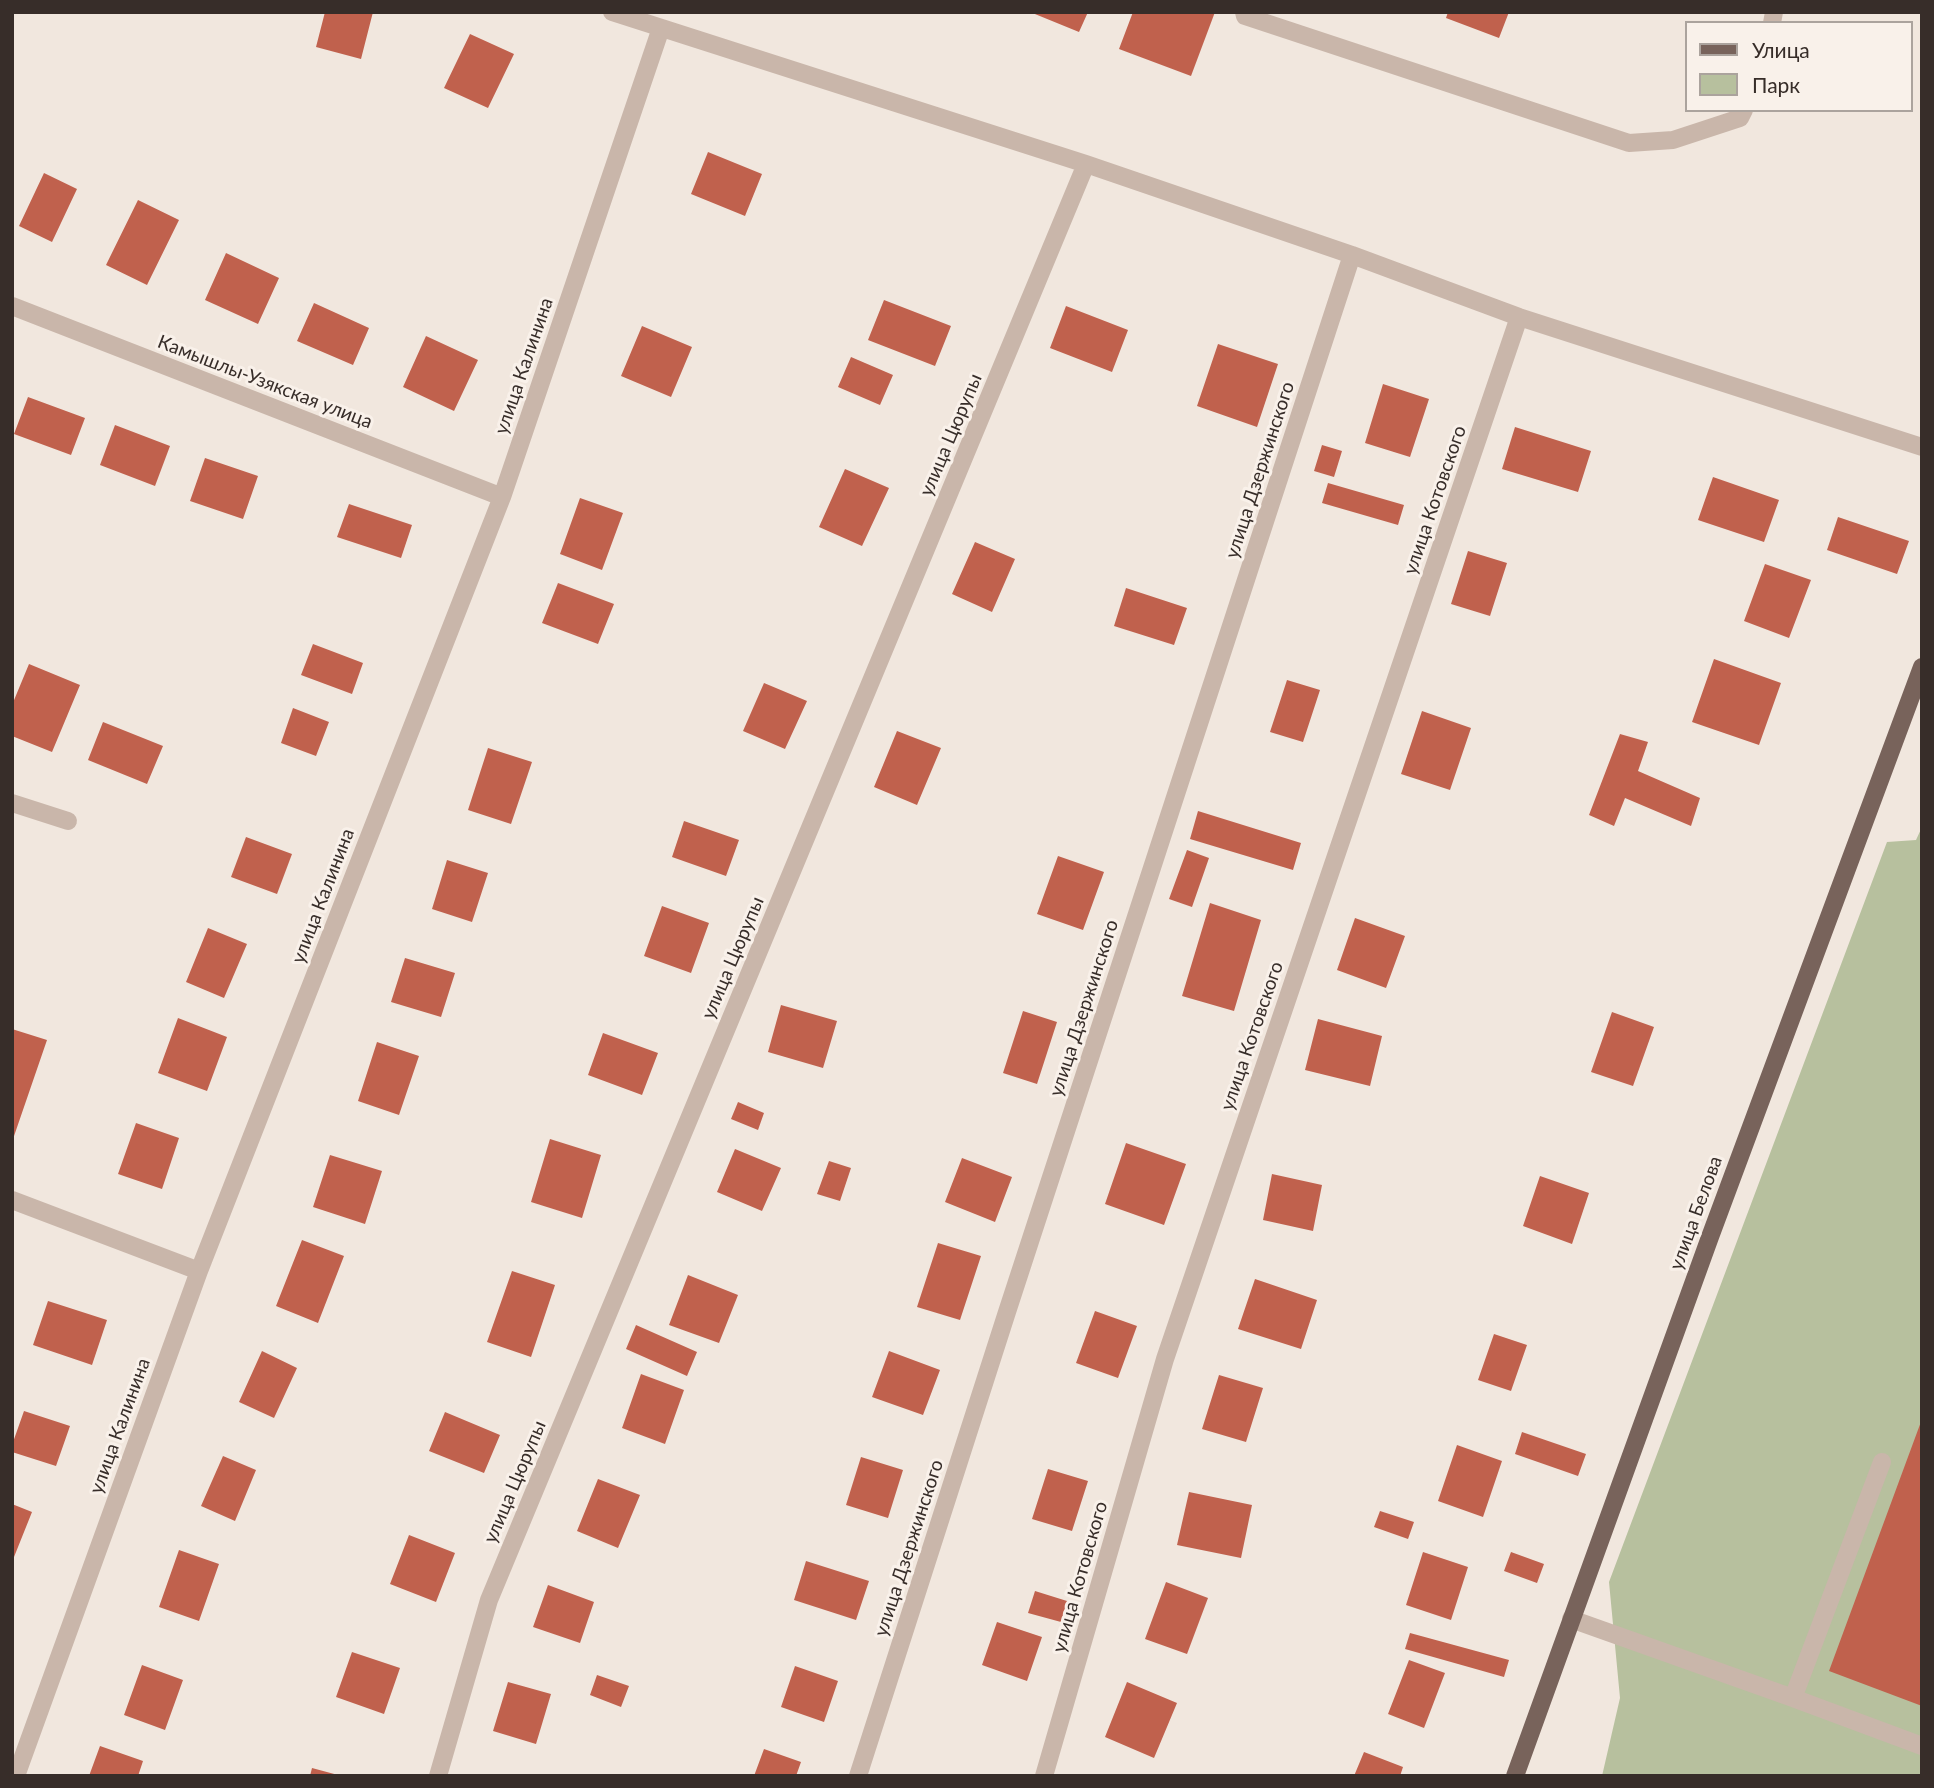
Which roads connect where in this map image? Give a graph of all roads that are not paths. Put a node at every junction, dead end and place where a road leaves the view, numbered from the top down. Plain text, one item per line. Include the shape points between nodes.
1 (612, 12) edge
2 (1244, 12) edge
3 (661, 28) junction
4 (1743, 112) edge
5 (1086, 164) junction
6 (1352, 255) junction
7 (12, 306) edge
8 (1519, 317) junction
9 (1922, 447) edge
10 (502, 497) junction
11 (1922, 667) edge
12 (12, 803) edge
13 (68, 821) dead end
14 (12, 1200) edge
15 (199, 1271) junction
16 (1882, 1462) dead end
17 (1571, 1619) junction
18 (1793, 1698) junction
19 (1922, 1746) edge
20 (16, 1776) edge
21 (438, 1776) edge
22 (858, 1776) edge
23 (1044, 1776) edge
24 (1515, 1776) edge

1 - 3 street
2 - 4 street via 1629,143 1672,140 1740,118
3 - 5 street
3 - 10 street, улица Калинина
5 - 6 street
5 - 21 street, улица Цюрупы via 489,1600
6 - 8 street
6 - 22 street, улица Дзержинского
7 - 10 street, Камышлы-Узякская улица
8 - 9 street
8 - 23 street, улица Котовского via 1165,1359
10 - 15 street, улица Калинина
11 - 17 main road, улица Белова
12 - 13 street
14 - 15 street
15 - 20 street, улица Калинина
16 - 18 street
17 - 18 street
17 - 24 main road, улица Белова
18 - 19 street

